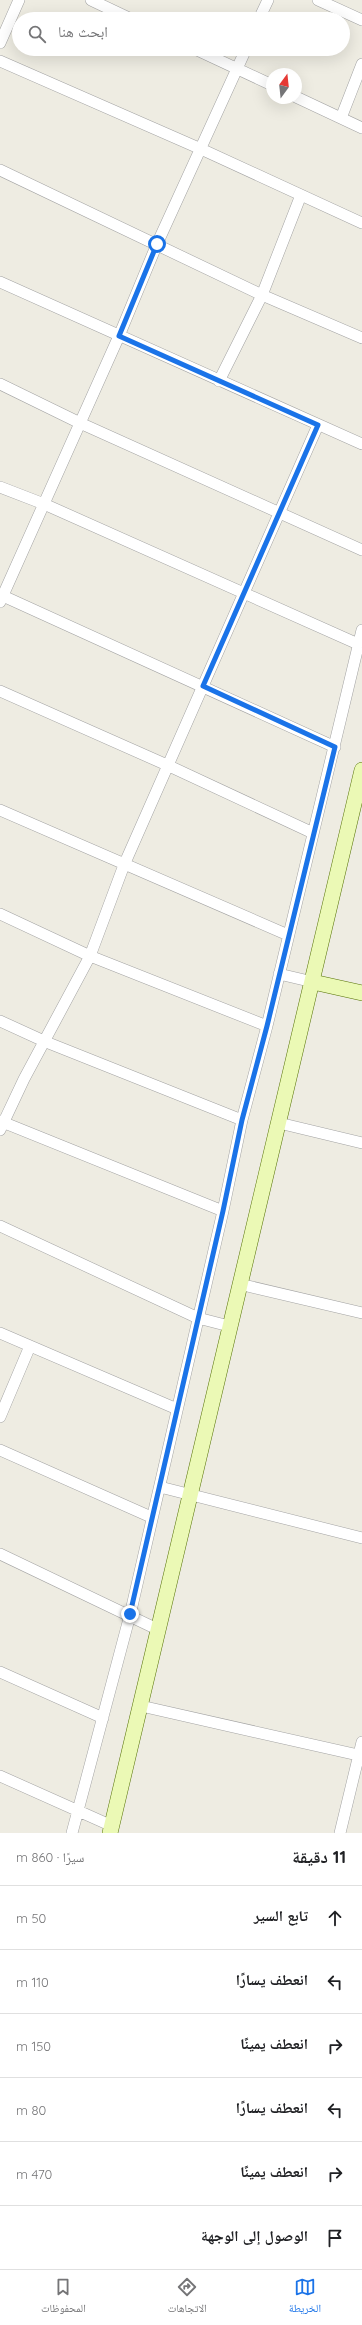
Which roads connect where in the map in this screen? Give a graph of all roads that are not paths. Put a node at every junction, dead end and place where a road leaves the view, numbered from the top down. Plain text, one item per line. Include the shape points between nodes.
1 (19, 0) edge
2 (91, 0) edge
3 (268, 0) edge
4 (318, 0) edge
5 (14, 12) edge
6 (116, 12) edge
7 (262, 12) edge
8 (344, 12) edge
9 (350, 15) edge
10 (12, 16) edge
11 (362, 20) edge
12 (0, 43) edge
13 (210, 56) edge
14 (243, 56) edge
15 (0, 61) edge
16 (362, 64) edge
17 (238, 69) junction
18 (266, 82) edge
19 (302, 100) edge
20 (341, 118) junction
21 (362, 128) edge
22 (201, 149) junction
23 (0, 170) edge
24 (301, 196) junction
25 (362, 223) edge
26 (157, 244) junction
27 (0, 282) edge
28 (262, 295) junction
29 (119, 336) junction
30 (362, 338) edge
31 (219, 381) junction
32 (0, 384) edge
33 (80, 423) junction
34 (318, 425) junction
35 (362, 444) edge
36 (0, 487) edge
37 (44, 504) junction
38 (279, 512) junction
39 (362, 550) edge
40 (244, 594) junction
41 (1, 599) edge
42 (362, 630) edge
43 (358, 644) junction
44 (203, 686) junction
45 (0, 691) edge
46 (335, 747) junction
47 (167, 765) junction
48 (362, 770) edge
49 (0, 810) edge
50 (313, 833) junction
51 (124, 864) junction
52 (0, 914) edge
53 (288, 935) junction
54 (90, 956) junction
55 (279, 974) junction
56 (312, 982) junction
57 (362, 993) edge
58 (0, 1021) edge
59 (267, 1026) junction
60 (46, 1042) junction
61 (242, 1120) junction
62 (278, 1123) junction
63 (1, 1125) edge
64 (362, 1143) edge
65 (223, 1211) junction
66 (0, 1226) edge
67 (239, 1284) junction
68 (362, 1313) edge
69 (198, 1318) junction
70 (229, 1326) junction
71 (0, 1333) edge
72 (30, 1346) junction
73 (177, 1409) junction
74 (0, 1417) edge
75 (0, 1450) edge
76 (160, 1487) junction
77 (189, 1494) junction
78 (151, 1517) junction
79 (362, 1538) edge
80 (0, 1554) edge
81 (130, 1614) junction
82 (159, 1630) junction
83 (0, 1672) edge
84 (141, 1706) junction
85 (103, 1718) junction
86 (362, 1742) edge
87 (360, 1755) edge
88 (0, 1776) edge
89 (78, 1810) junction
90 (111, 1830) edge
91 (72, 1833) edge
92 (340, 1833) edge

1 - 5 street
2 - 6 street
3 - 7 street
4 - 8 street
9 - 11 street
10 - 12 street
13 - 17 street
14 - 17 street
15 - 22 street
16 - 20 street
17 - 18 street
17 - 22 street
19 - 20 street
20 - 21 street
22 - 24 street
22 - 26 street
23 - 26 street
24 - 25 street
24 - 28 street
26 - 28 street
26 - 29 street
27 - 29 street
28 - 30 street
28 - 31 street
29 - 31 street
29 - 33 street
31 - 34 street
32 - 33 street
33 - 37 street
33 - 38 street
34 - 35 street
34 - 38 street
36 - 37 street
37 - 40 street
37 - 41 street
38 - 39 street
38 - 40 street
40 - 43 street
40 - 44 street
41 - 44 street
42 - 43 street
43 - 46 street
44 - 46 street
44 - 47 street
45 - 47 street
46 - 50 street
47 - 50 street
47 - 51 street
48 - 56 street
49 - 51 street
50 - 53 street
51 - 53 street
51 - 54 street
52 - 54 street
53 - 55 street
54 - 59 street
54 - 60 street
55 - 56 street
55 - 59 street
56 - 57 street
56 - 62 street
58 - 60 street
59 - 61 street
60 - 61 street
60 - 63 street
61 - 65 street
62 - 64 street
62 - 67 street
63 - 65 street
65 - 69 street
66 - 69 street
67 - 68 street
67 - 70 street
69 - 70 street
69 - 73 street
70 - 77 street
71 - 72 street
72 - 73 street
72 - 74 street
73 - 76 street
75 - 78 street
76 - 77 street
76 - 78 street
77 - 79 street
77 - 82 street
78 - 81 street
80 - 81 street
81 - 82 street
81 - 85 street
82 - 84 street
83 - 85 street
84 - 87 street
84 - 90 street
85 - 89 street
86 - 87 street
87 - 92 street
88 - 89 street
89 - 90 street
89 - 91 street

